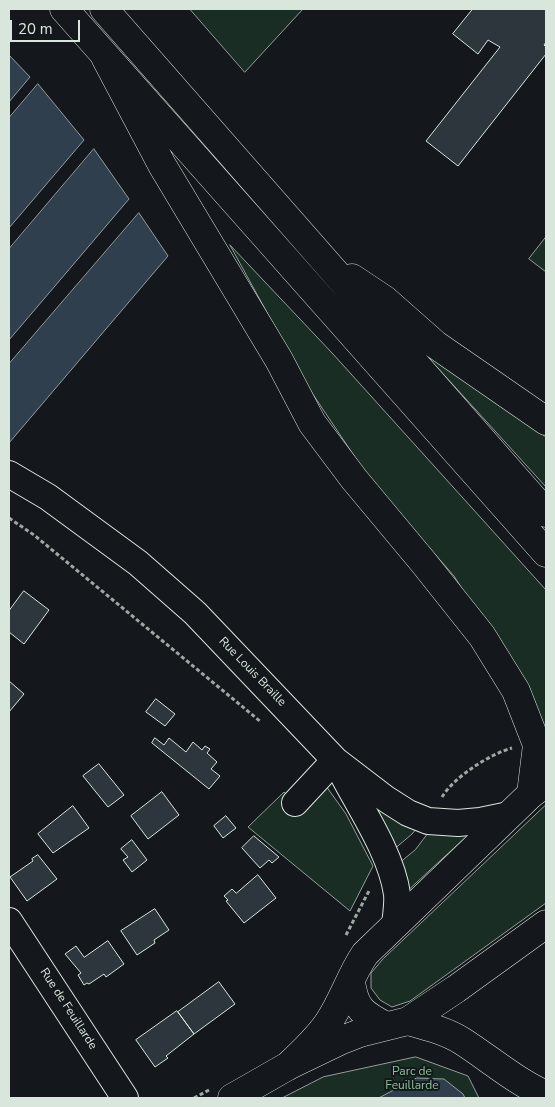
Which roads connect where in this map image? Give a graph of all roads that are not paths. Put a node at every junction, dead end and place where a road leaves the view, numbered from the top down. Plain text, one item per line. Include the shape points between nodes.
1 (64, 9) edge
2 (104, 9) edge
3 (106, 57) junction
4 (320, 256) junction
5 (546, 421) edge
6 (9, 474) edge
7 (546, 513) edge
8 (546, 553) edge
9 (336, 760) junction
10 (539, 789) edge
11 (295, 803) dead end
12 (509, 815) junction
13 (9, 921) edge
14 (546, 924) edge
15 (395, 925) junction
16 (351, 982) junction
17 (397, 1023) junction
18 (288, 1066) junction
19 (546, 1095) edge
20 (125, 1098) edge
21 (232, 1098) edge

1 - 3 main road
2 - 4 main road
3 - 8 main road
3 - 10 main road via 162,165 279,360 312,423 482,636 516,692 537,745
4 - 5 main road via 385,300 436,345
4 - 7 main road
6 - 9 street, Rue Louis Braille via 48,497 138,563 188,607
9 - 11 street
9 - 12 street, Rue Louis Braille via 386,799 428,821 466,822
9 - 15 street via 392,873 397,896
10 - 12 main road
12 - 15 main road
13 - 20 street, Rue de Feuillarde
14 - 17 main road via 436,1004
15 - 16 main road via 365,954
16 - 17 main road via 353,998 363,1013
16 - 18 main road via 327,1024
17 - 18 main road via 342,1040
17 - 19 main road via 435,1029 461,1040 504,1071
18 - 21 main road

